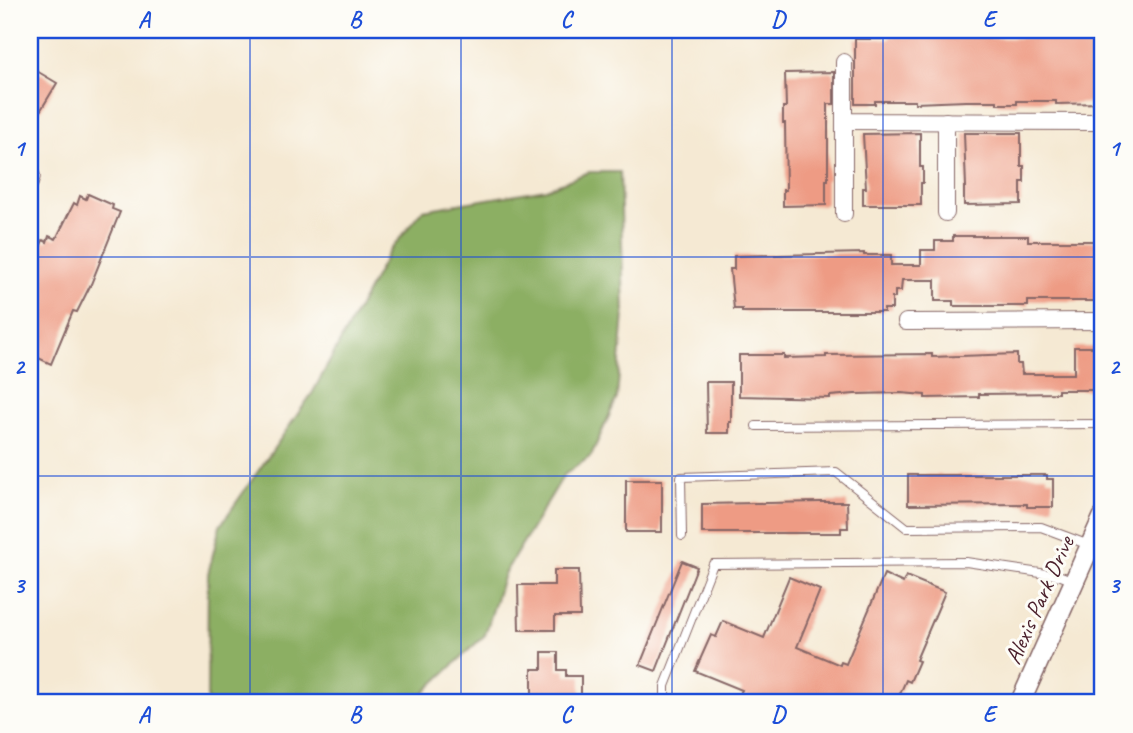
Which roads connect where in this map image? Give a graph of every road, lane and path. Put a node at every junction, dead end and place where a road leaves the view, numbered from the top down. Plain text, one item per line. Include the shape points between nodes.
1 (844, 62) dead end
2 (844, 121) junction
3 (946, 121) junction
4 (1103, 122) edge
5 (946, 213) dead end
6 (844, 214) dead end
7 (1103, 321) edge
8 (906, 322) dead end
9 (1103, 424) edge
10 (755, 426) dead end
11 (1103, 517) edge
12 (682, 536) dead end
13 (1090, 546) junction
14 (1074, 581) junction
15 (665, 703) edge
16 (1020, 703) edge

1 - 2 street
2 - 3 street
2 - 6 street
3 - 4 street
3 - 5 street
7 - 8 street
9 - 10 lane
11 - 13 street, Alexis Park Drive
12 - 13 lane via 681,477 836,472 907,528 1041,527
13 - 14 street, Alexis Park Drive
14 - 15 lane via 966,562 713,564 665,686
14 - 16 street, Alexis Park Drive

